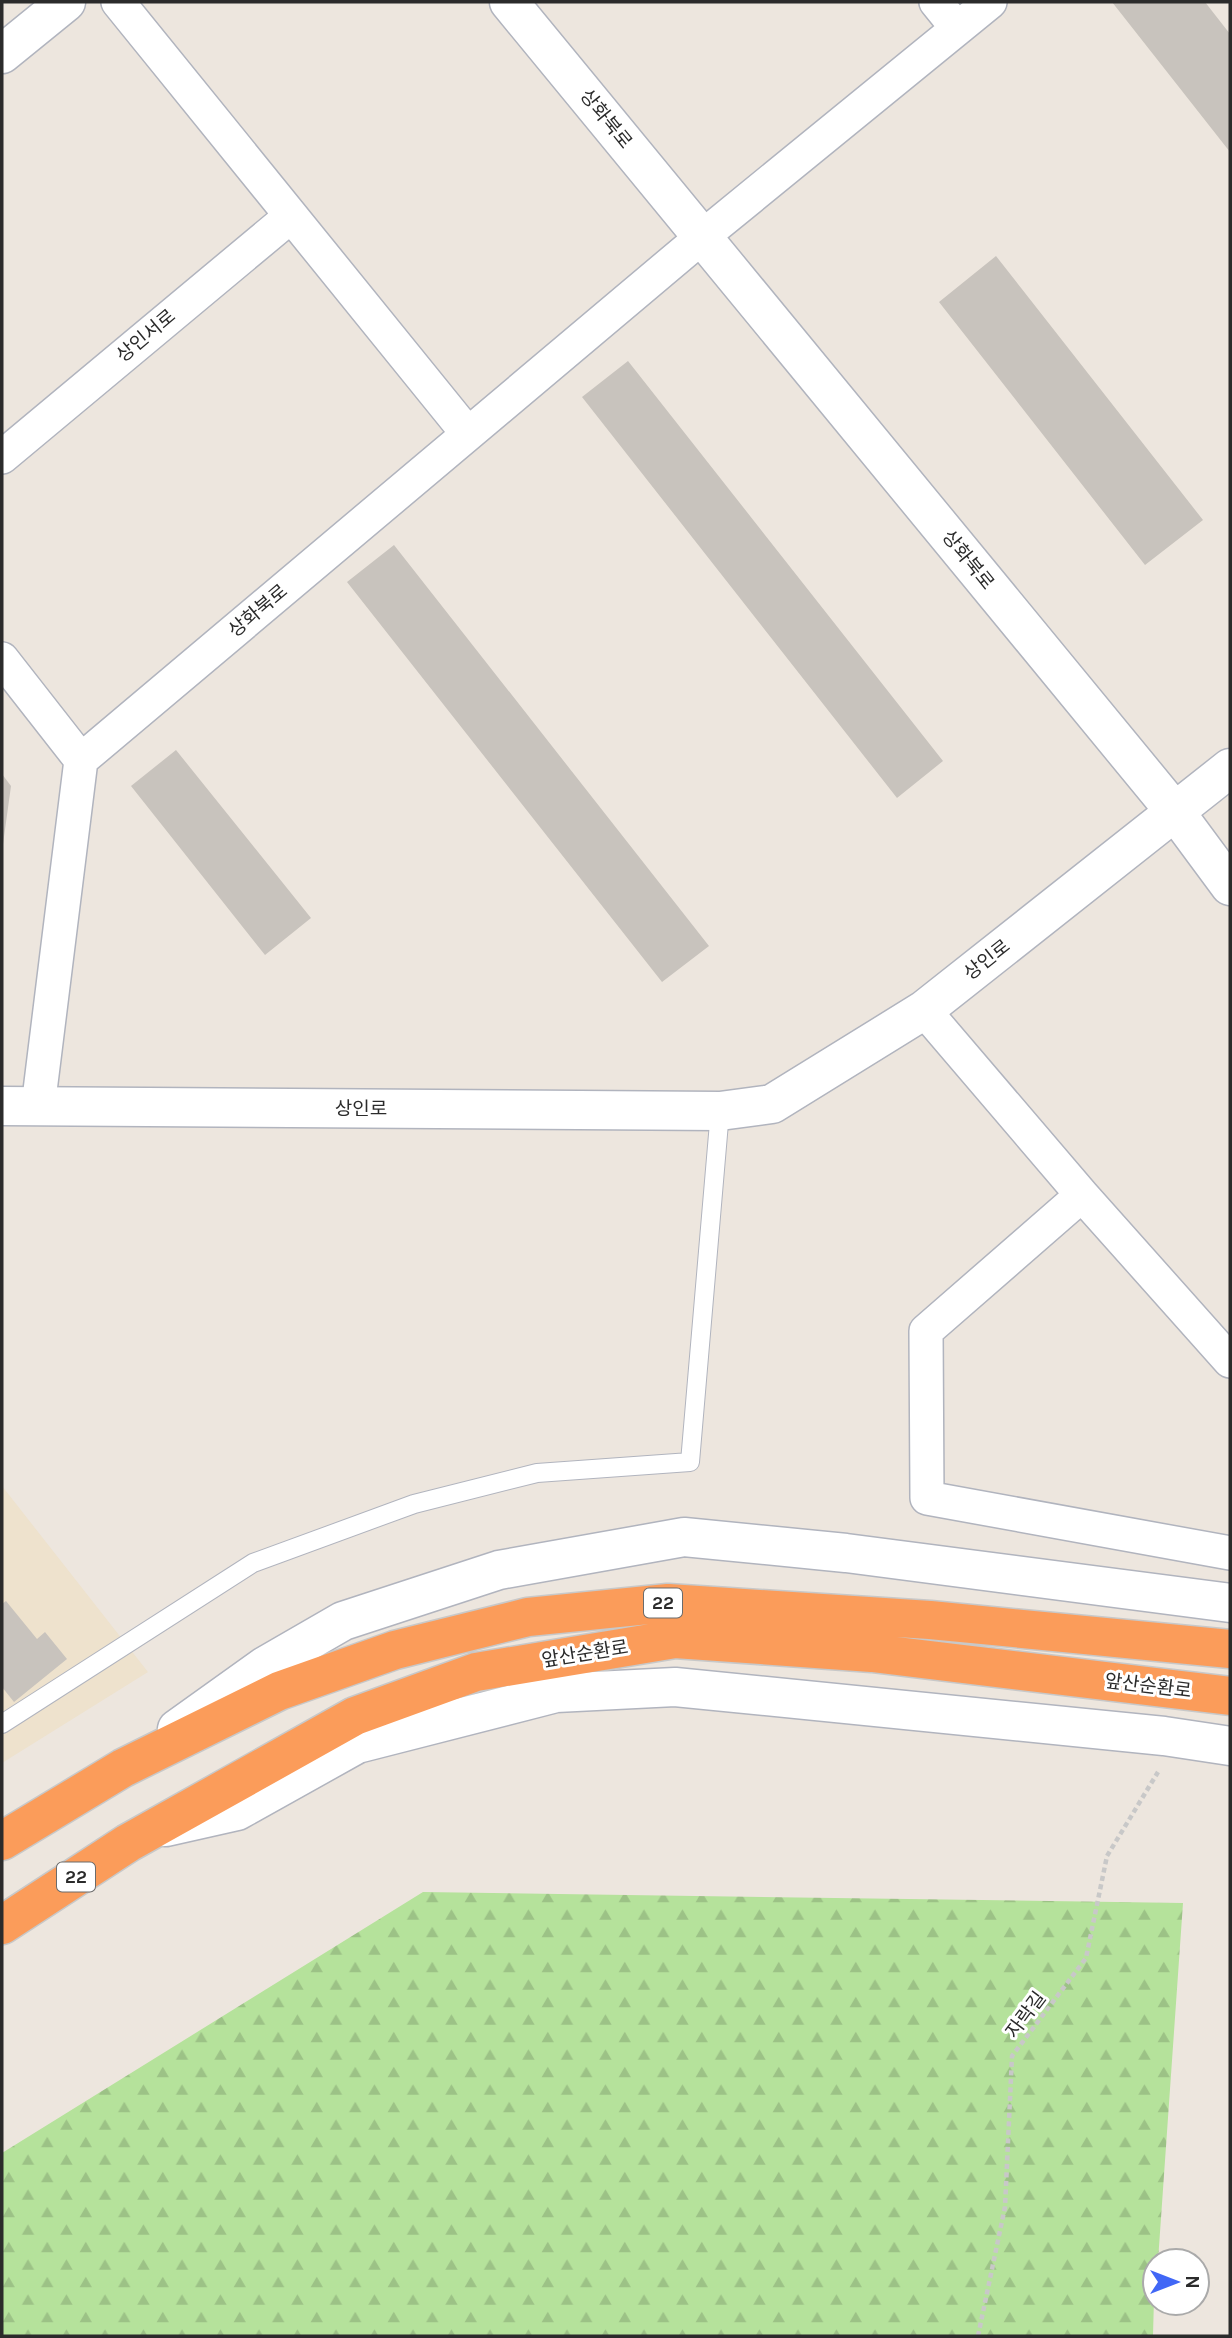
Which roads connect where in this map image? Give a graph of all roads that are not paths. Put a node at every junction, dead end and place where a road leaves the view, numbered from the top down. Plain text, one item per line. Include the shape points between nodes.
1 (66, 2) edge
2 (118, 2) edge
3 (509, 2) edge
4 (936, 2) edge
5 (990, 2) edge
6 (957, 28) junction
7 (2, 54) edge
8 (291, 215) junction
9 (702, 237) junction
10 (468, 434) junction
11 (2, 457) edge
12 (2, 659) edge
13 (80, 760) junction
14 (1230, 768) edge
15 (1176, 813) junction
16 (1230, 886) edge
17 (924, 1010) junction
18 (20, 1107) edge
19 (720, 1111) junction
20 (1082, 1195) junction
21 (1226, 1349) edge
22 (1230, 1553) edge
23 (1230, 1603) edge
24 (1230, 1650) edge
25 (1230, 1696) edge
26 (2, 1724) edge
27 (1230, 1746) edge
28 (123, 1768) junction
29 (150, 1830) junction
30 (2, 1841) edge
31 (2, 1925) edge

1 - 7 street
2 - 8 street
3 - 9 street, 상화북로
4 - 6 street
5 - 6 street, 상화북로
6 - 9 street, 상화북로
8 - 10 street
8 - 11 street, 상인서로
9 - 10 street, 상화북로
9 - 15 street, 상화북로
10 - 13 street, 상화북로
12 - 13 street
13 - 18 street
14 - 15 street, 상인로
15 - 16 street, 상화북로
15 - 17 street, 상인로
17 - 19 street, 상인로 via 772,1104
17 - 20 street
18 - 19 street, 상인로
19 - 26 lane via 690,1462 537,1473 414,1504 254,1563
20 - 21 street
20 - 22 street via 926,1331 927,1498
23 - 28 street via 846,1553 684,1537 499,1570 343,1621 265,1666
24 - 28 highway, 앞산순환로 / 22 via 930,1620 668,1603 528,1617 395,1650 279,1691
25 - 29 highway, 앞산순환로 / 22 via 872,1653 675,1639 475,1672 355,1716
27 - 29 street via 675,1687 556,1693 357,1744 237,1811
28 - 30 highway, 앞산순환로 / 22
29 - 31 highway, 앞산순환로 / 22

